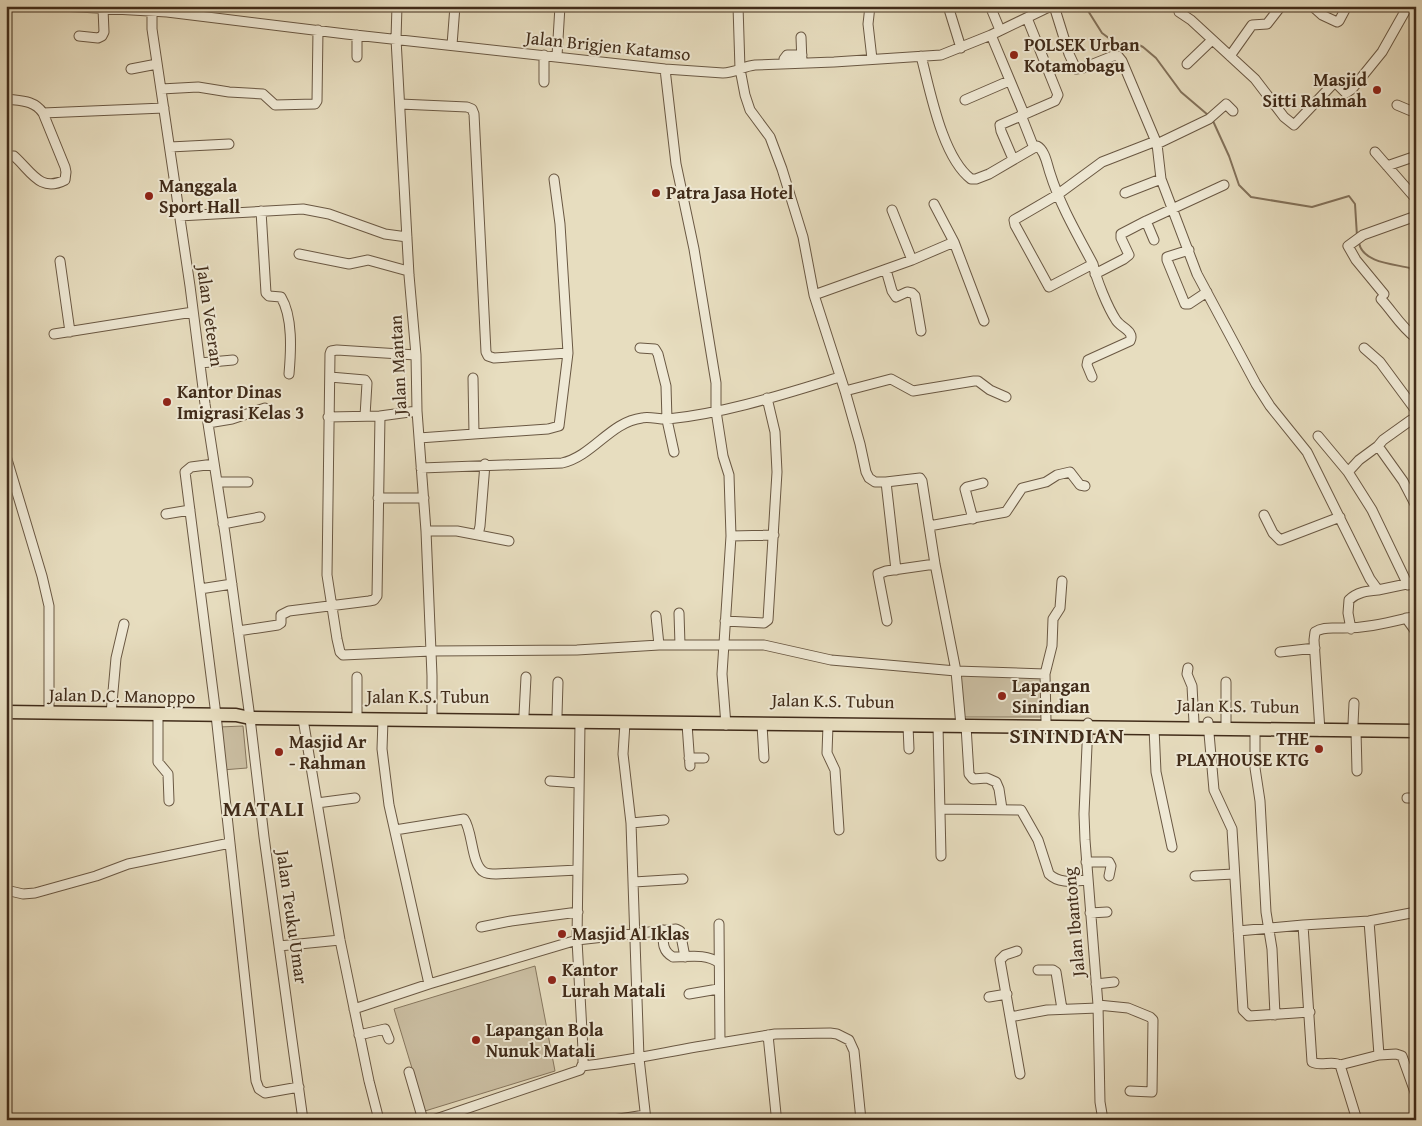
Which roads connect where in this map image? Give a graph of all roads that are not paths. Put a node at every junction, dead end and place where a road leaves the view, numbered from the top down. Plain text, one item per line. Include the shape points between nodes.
1 (61, 6) edge
2 (397, 6) edge
3 (455, 6) edge
4 (560, 6) edge
5 (738, 6) edge
6 (870, 6) edge
7 (948, 6) edge
8 (990, 6) edge
9 (1053, 6) edge
10 (1281, 6) edge
11 (1312, 6) edge
12 (1408, 6) edge
13 (1347, 7) edge
14 (103, 8) junction
15 (151, 9) edge
16 (1179, 12) dead end
17 (1027, 18) junction
18 (318, 30) junction
19 (1000, 30) junction
20 (357, 35) junction
21 (991, 35) junction
22 (79, 36) dead end
23 (801, 37) dead end
24 (396, 39) junction
25 (1212, 40) junction
26 (452, 45) junction
27 (961, 48) junction
28 (544, 55) junction
29 (557, 56) junction
30 (921, 56) junction
31 (1230, 56) junction
32 (357, 57) dead end
33 (802, 59) junction
34 (872, 59) junction
35 (157, 64) junction
36 (1187, 64) dead end
37 (131, 69) dead end
38 (665, 69) junction
39 (740, 69) junction
40 (1009, 81) junction
41 (544, 82) dead end
42 (161, 89) junction
43 (6, 100) edge
44 (965, 100) dead end
45 (400, 104) junction
46 (1397, 105) dead end
47 (164, 108) junction
48 (1233, 111) dead end
49 (43, 113) junction
50 (1416, 113) edge
51 (1022, 114) junction
52 (1156, 143) junction
53 (229, 144) dead end
54 (170, 147) junction
55 (1034, 148) junction
56 (1375, 152) dead end
57 (6, 156) edge
58 (1416, 156) edge
59 (1013, 159) junction
60 (1386, 166) junction
61 (554, 179) dead end
62 (1161, 179) junction
63 (1224, 185) dead end
64 (1125, 193) dead end
65 (1057, 196) junction
66 (1416, 198) edge
67 (934, 204) dead end
68 (1173, 208) junction
69 (892, 210) dead end
70 (261, 211) junction
71 (179, 216) junction
72 (1416, 216) edge
73 (1146, 221) junction
74 (407, 237) junction
75 (1154, 240) dead end
76 (954, 242) junction
77 (1189, 250) junction
78 (299, 254) dead end
79 (912, 260) junction
80 (60, 261) dead end
81 (1092, 264) junction
82 (886, 270) junction
83 (408, 271) junction
84 (1095, 274) junction
85 (1207, 292) junction
86 (814, 295) junction
87 (193, 312) junction
88 (984, 321) dead end
89 (921, 331) dead end
90 (70, 332) junction
91 (54, 334) dead end
92 (1416, 338) edge
93 (640, 348) dead end
94 (1364, 348) dead end
95 (568, 353) junction
96 (416, 355) junction
97 (233, 360) dead end
98 (200, 363) junction
99 (289, 374) dead end
100 (330, 377) junction
101 (840, 377) junction
102 (1092, 377) dead end
103 (473, 378) dead end
104 (845, 391) junction
105 (1006, 397) dead end
106 (767, 398) junction
107 (265, 408) dead end
108 (1415, 409) edge
109 (417, 411) junction
110 (716, 411) junction
111 (365, 416) junction
112 (380, 416) junction
113 (328, 417) junction
114 (667, 420) junction
115 (1414, 421) edge
116 (208, 423) junction
117 (474, 434) junction
118 (1318, 436) dead end
119 (419, 438) junction
120 (1378, 446) junction
121 (674, 452) dead end
122 (6, 456) edge
123 (214, 464) junction
124 (485, 464) junction
125 (421, 468) junction
126 (1348, 472) junction
127 (217, 482) junction
128 (248, 482) dead end
129 (886, 482) junction
130 (983, 482) dead end
131 (1085, 486) dead end
132 (378, 498) junction
133 (424, 498) junction
134 (1416, 506) edge
135 (190, 510) junction
136 (166, 514) dead end
137 (1264, 515) dead end
138 (260, 517) dead end
139 (1340, 517) junction
140 (973, 519) junction
141 (223, 524) junction
142 (929, 526) junction
143 (426, 531) junction
144 (478, 535) junction
145 (774, 535) junction
146 (731, 536) junction
147 (509, 541) dead end
148 (935, 564) junction
149 (896, 570) junction
150 (1062, 581) dead end
151 (232, 584) junction
152 (1412, 584) edge
153 (200, 589) junction
154 (1378, 590) junction
155 (330, 605) junction
156 (679, 613) dead end
157 (656, 616) dead end
158 (1416, 616) edge
159 (1406, 618) junction
160 (725, 621) junction
161 (887, 621) dead end
162 (124, 624) dead end
163 (1351, 629) junction
164 (238, 632) junction
165 (1416, 632) edge
166 (723, 644) junction
167 (659, 645) junction
168 (680, 645) junction
169 (1315, 648) junction
170 (431, 651) junction
171 (1280, 652) dead end
172 (1188, 668) dead end
173 (956, 670) junction
174 (1045, 674) junction
175 (526, 677) dead end
176 (357, 678) dead end
177 (558, 682) dead end
178 (1226, 682) dead end
179 (1354, 703) dead end
180 (6, 712) edge
181 (49, 713) junction
182 (120, 714) junction
183 (158, 714) junction
184 (357, 714) junction
185 (216, 715) junction
186 (524, 715) junction
187 (557, 715) junction
188 (250, 716) junction
189 (432, 718) junction
190 (303, 719) junction
191 (383, 720) junction
192 (726, 721) junction
193 (1046, 721) junction
194 (580, 723) junction
195 (625, 723) junction
196 (1226, 723) junction
197 (687, 724) junction
198 (963, 724) junction
199 (1088, 724) junction
200 (762, 725) junction
201 (828, 725) junction
202 (1194, 725) junction
203 (1416, 725) edge
204 (908, 726) junction
205 (938, 726) junction
206 (1154, 728) junction
207 (1320, 728) junction
208 (1355, 728) junction
209 (1255, 730) junction
210 (1416, 731) edge
211 (909, 749) dead end
212 (704, 758) dead end
213 (764, 758) dead end
214 (1357, 772) dead end
215 (550, 781) dead end
216 (579, 784) junction
217 (355, 798) dead end
218 (169, 801) dead end
219 (317, 803) junction
220 (940, 809) junction
221 (1002, 809) junction
222 (664, 820) dead end
223 (631, 823) junction
224 (395, 830) junction
225 (839, 830) dead end
226 (230, 843) junction
227 (1172, 848) dead end
228 (941, 856) dead end
229 (1086, 862) junction
230 (578, 870) junction
231 (1234, 874) junction
232 (1110, 876) dead end
233 (1195, 876) dead end
234 (683, 879) dead end
235 (1087, 880) junction
236 (634, 882) junction
237 (6, 890) edge
238 (578, 912) junction
239 (1090, 912) junction
240 (1107, 912) dead end
241 (1416, 912) edge
242 (1369, 921) junction
243 (719, 924) dead end
244 (1303, 924) junction
245 (481, 928) dead end
246 (1269, 928) junction
247 (663, 930) junction
248 (1238, 931) junction
249 (635, 933) junction
250 (340, 940) junction
251 (577, 940) junction
252 (280, 946) junction
253 (1017, 951) dead end
254 (686, 957) junction
255 (719, 963) junction
256 (1038, 970) dead end
257 (1114, 982) dead end
258 (429, 984) junction
259 (1096, 984) junction
260 (718, 989) junction
261 (689, 994) dead end
262 (1006, 994) junction
263 (989, 997) dead end
264 (1098, 1007) junction
265 (354, 1009) junction
266 (1062, 1009) junction
267 (1310, 1012) junction
268 (1275, 1015) junction
269 (1010, 1017) junction
270 (359, 1035) junction
271 (768, 1035) junction
272 (389, 1039) dead end
273 (720, 1043) junction
274 (1379, 1055) junction
275 (639, 1058) junction
276 (1340, 1065) junction
277 (582, 1066) junction
278 (409, 1072) dead end
279 (1020, 1074) dead end
280 (1414, 1083) edge
281 (299, 1087) junction
282 (1130, 1091) dead end
283 (1416, 1095) edge
284 (776, 1114) dead end
285 (645, 1117) edge
286 (446, 1118) edge
287 (303, 1120) edge
288 (378, 1120) edge
289 (423, 1120) edge
290 (433, 1120) edge
291 (613, 1120) edge
292 (861, 1120) edge
293 (1103, 1120) edge
294 (1356, 1120) edge

1 - 14 street, Jalan Brigjen Katamso
2 - 24 street, Jalan Mantan
3 - 26 street
4 - 29 street
5 - 39 street
6 - 34 street via 868,24
7 - 27 street
8 - 19 street
9 - 17 street
9 - 52 street via 1076,69 1113,56 1120,58
10 - 31 street via 1267,24 1252,25
11 - 13 street via 1337,22
12 - 31 street via 1379,56 1352,89 1346,93 1334,84 1294,125 1255,79
14 - 15 street, Jalan Brigjen Katamso
14 - 22 street via 102,36
15 - 18 street, Jalan Brigjen Katamso
15 - 35 street, Jalan Veteran
16 - 25 street
17 - 19 street
17 - 51 street via 1058,95 1055,100
18 - 20 street, Jalan Brigjen Katamso
18 - 42 street via 315,104 275,105 263,94 198,87
19 - 21 street
20 - 24 street, Jalan Brigjen Katamso
20 - 32 street
21 - 27 street
21 - 40 street
23 - 33 street
24 - 26 street, Jalan Brigjen Katamso
24 - 45 street, Jalan Mantan
25 - 31 street
25 - 36 street
26 - 28 street, Jalan Brigjen Katamso
27 - 30 street via 941,55
28 - 29 street, Jalan Brigjen Katamso
28 - 41 street
29 - 38 street, Jalan Brigjen Katamso
30 - 34 street
30 - 59 street via 943,134 963,172 970,179 976,179
33 - 34 street
33 - 39 street, Jalan Brigjen Katamso via 787,55 784,64
35 - 37 street
35 - 42 street, Jalan Veteran
38 - 39 street, Jalan Brigjen Katamso via 728,73
38 - 110 street via 676,164 716,383
39 - 86 street via 748,104 770,137 782,169 803,237
40 - 44 street
40 - 51 street
42 - 47 street, Jalan Veteran
43 - 49 street via 32,102
45 - 74 street, Jalan Mantan
45 - 95 street via 467,107 474,114 488,356
46 - 50 street
47 - 49 street
47 - 54 street, Jalan Veteran
48 - 52 street via 1226,104 1212,117
49 - 57 street via 65,167 65,180 46,184 32,176 14,156
51 - 55 street
51 - 59 street via 1000,126
52 - 62 street
52 - 65 street via 1102,162
53 - 54 street
54 - 71 street, Jalan Veteran
55 - 59 street
55 - 65 street via 1039,147 1045,157
56 - 60 street
58 - 60 street
60 - 66 street
61 - 95 street
62 - 64 street
62 - 68 street
63 - 68 street
65 - 81 street
65 - 81 street via 1014,220 1015,225 1049,287
67 - 76 street
68 - 73 street
68 - 77 street
69 - 79 street
70 - 71 street
70 - 74 street via 315,211 384,234
70 - 99 street via 266,293 281,297 284,305 291,347
71 - 87 street, Jalan Veteran
72 - 92 street via 1349,243 1349,249 1399,323
73 - 75 street
73 - 84 street via 1121,234 1127,258
74 - 83 street, Jalan Mantan
76 - 79 street
76 - 88 street
77 - 85 street
77 - 85 street via 1167,260 1185,304
78 - 83 street via 349,264 368,260
79 - 82 street
80 - 90 street
81 - 84 street
82 - 86 street
82 - 89 street via 896,297 907,292 915,296
83 - 96 street, Jalan Mantan
84 - 102 street via 1117,322 1128,329 1132,338 1088,360
85 - 139 street via 1256,384 1307,452
86 - 101 street
87 - 90 street
87 - 98 street, Jalan Veteran
90 - 91 street
93 - 114 street via 655,349 658,354 666,386
94 - 108 street via 1380,362
95 - 117 street via 559,426
96 - 100 street via 333,351 330,354
96 - 109 street, Jalan Mantan
97 - 98 street
98 - 116 street, Jalan Veteran
100 - 111 street via 365,380
100 - 113 street
101 - 104 street
101 - 106 street
103 - 117 street
104 - 105 street via 891,379 913,391 978,381
104 - 129 street via 867,475 875,482
106 - 110 street
106 - 145 street via 776,442
107 - 116 street
108 - 115 street
109 - 112 street
109 - 119 street, Jalan Mantan
110 - 114 street
110 - 146 street via 729,475
111 - 112 street
111 - 113 street
112 - 132 street
113 - 155 street via 326,565
114 - 121 street
114 - 124 street via 642,418 616,428 592,448 567,462
115 - 120 street
116 - 123 street, Jalan Veteran
117 - 119 street
118 - 126 street
119 - 125 street, Jalan Mantan
120 - 126 street
120 - 134 street
122 - 181 street via 49,606
123 - 127 street, Jalan Veteran
123 - 135 street via 186,470
124 - 125 street
124 - 144 street
125 - 133 street, Jalan Mantan
126 - 152 street
127 - 128 street
127 - 141 street, Jalan Veteran
129 - 142 street via 920,478
129 - 149 street
130 - 140 street via 965,489
131 - 140 street via 1080,485 1070,472 1057,475 1046,482 1022,488 1006,512
132 - 133 street
132 - 155 street via 377,596 369,601
133 - 143 street, Jalan Mantan
135 - 136 street
135 - 153 street
137 - 139 street via 1280,540
138 - 141 street
139 - 154 street
140 - 142 street
141 - 151 street, Jalan Veteran
142 - 148 street
143 - 144 street
143 - 170 street, Jalan Mantan
144 - 147 street
145 - 146 street
145 - 160 street via 768,621
146 - 160 street
148 - 149 street
148 - 173 street
149 - 161 street via 878,574
150 - 174 street via 1060,608 1053,619 1052,646
151 - 153 street
151 - 164 street, Jalan Veteran
152 - 154 street
153 - 185 street
154 - 163 street via 1358,594 1349,600
155 - 164 street via 285,612 278,625
155 - 170 street via 343,655
156 - 168 street
157 - 167 street
158 - 159 street
159 - 163 street
159 - 165 street
160 - 166 street
162 - 182 street via 116,658
163 - 169 street via 1318,630 1314,635
164 - 188 street, Jalan Veteran
166 - 168 street
166 - 173 street via 764,645 831,660
166 - 192 street
167 - 168 street
167 - 170 street via 577,650
169 - 171 street
169 - 207 street
170 - 189 street, Jalan Mantan
172 - 202 street
173 - 174 street
173 - 198 street
174 - 193 street
175 - 186 street
176 - 184 street
177 - 187 street
178 - 196 street
179 - 208 street
180 - 181 highway, Jalan D.C. Manoppo
181 - 182 highway, Jalan D.C. Manoppo
182 - 183 highway, Jalan D.C. Manoppo
183 - 185 highway, Jalan D.C. Manoppo
183 - 218 street via 158,762 168,774
184 - 188 highway, Jalan K.S. Tubun
184 - 189 highway, Jalan K.S. Tubun
185 - 188 highway, Jalan D.C. Manoppo
185 - 226 street
186 - 187 highway, Jalan K.S. Tubun
186 - 189 highway, Jalan K.S. Tubun
187 - 192 highway, Jalan K.S. Tubun
188 - 190 highway, Jalan K.S. Tubun
188 - 252 street, Jalan Teuku Umar
189 - 191 highway, Jalan K.S. Tubun
189 - 194 highway, Jalan K.S. Tubun
190 - 191 highway, Jalan K.S. Tubun
190 - 219 street
191 - 224 street via 385,778
192 - 197 highway, Jalan K.S. Tubun
192 - 198 highway, Jalan K.S. Tubun
192 - 200 highway, Jalan K.S. Tubun
193 - 198 highway, Jalan K.S. Tubun
193 - 199 highway, Jalan K.S. Tubun
194 - 195 highway, Jalan K.S. Tubun
194 - 216 street
195 - 197 highway, Jalan K.S. Tubun
195 - 223 street via 624,754
196 - 202 highway, Jalan K.S. Tubun
196 - 207 highway, Jalan K.S. Tubun
197 - 212 street via 689,762
198 - 199 highway, Jalan K.S. Tubun
198 - 205 highway, Jalan K.S. Tubun
198 - 221 street via 969,774 973,779 987,778 996,782
199 - 202 highway, Jalan K.S. Tubun
199 - 206 highway, Jalan K.S. Tubun
199 - 229 street, Jalan Ibantong via 1084,814
200 - 201 highway, Jalan K.S. Tubun
200 - 213 street
201 - 204 highway, Jalan K.S. Tubun
201 - 225 street via 828,753 835,770
202 - 206 highway, Jalan K.S. Tubun
202 - 209 highway, Jalan K.S. Tubun
202 - 231 street via 1214,790 1232,829
203 - 208 highway, Jalan K.S. Tubun
204 - 205 highway, Jalan K.S. Tubun
204 - 211 street
205 - 220 street
206 - 227 street via 1156,772
207 - 208 highway, Jalan K.S. Tubun
207 - 209 highway, Jalan K.S. Tubun
208 - 210 highway, Jalan K.S. Tubun
208 - 214 street
209 - 246 street via 1255,768
215 - 216 street
216 - 230 street
217 - 219 street
219 - 250 street
220 - 221 street
220 - 228 street
221 - 235 street via 1018,809 1024,813 1053,878
222 - 223 street
223 - 236 street
224 - 230 street via 464,819 478,867 484,872
224 - 258 street
226 - 237 street via 158,857 35,893
226 - 281 street via 257,1086 265,1093
229 - 232 street via 1109,862
229 - 235 street, Jalan Ibantong
230 - 238 street
231 - 233 street
231 - 248 street
234 - 236 street
235 - 239 street, Jalan Ibantong
236 - 249 street
238 - 245 street
238 - 251 street
239 - 240 street
239 - 259 street, Jalan Ibantong
241 - 242 street
242 - 244 street
242 - 274 street
243 - 255 street
244 - 246 street
244 - 267 street
246 - 248 street
246 - 268 street
247 - 249 street
247 - 254 street via 680,931
247 - 254 street via 665,951 672,957
248 - 268 street via 1244,1012 1249,1016
249 - 251 street
249 - 275 street
250 - 252 street
250 - 265 street
251 - 258 street
251 - 277 street via 584,1050
252 - 281 street, Jalan Teuku Umar
253 - 262 street via 1000,960
254 - 255 street via 704,956
255 - 260 street
256 - 266 street via 1055,971
257 - 259 street
258 - 265 street
259 - 264 street, Jalan Ibantong
260 - 261 street
260 - 273 street
262 - 263 street
262 - 269 street
264 - 266 street
264 - 282 street via 1128,1008 1153,1020 1152,1092
264 - 293 street, Jalan Ibantong
265 - 270 street
266 - 269 street
267 - 268 street
267 - 276 street via 1312,1062
269 - 279 street
270 - 272 street via 384,1029
270 - 288 street
271 - 273 street
271 - 284 street
271 - 292 street via 830,1033 849,1040 854,1051
273 - 275 street
274 - 276 street
274 - 280 street via 1402,1056
275 - 277 street
275 - 285 street
276 - 294 street
277 - 286 street via 580,1070
278 - 289 street
280 - 283 street
281 - 287 street, Jalan Teuku Umar
285 - 291 street
286 - 290 street

